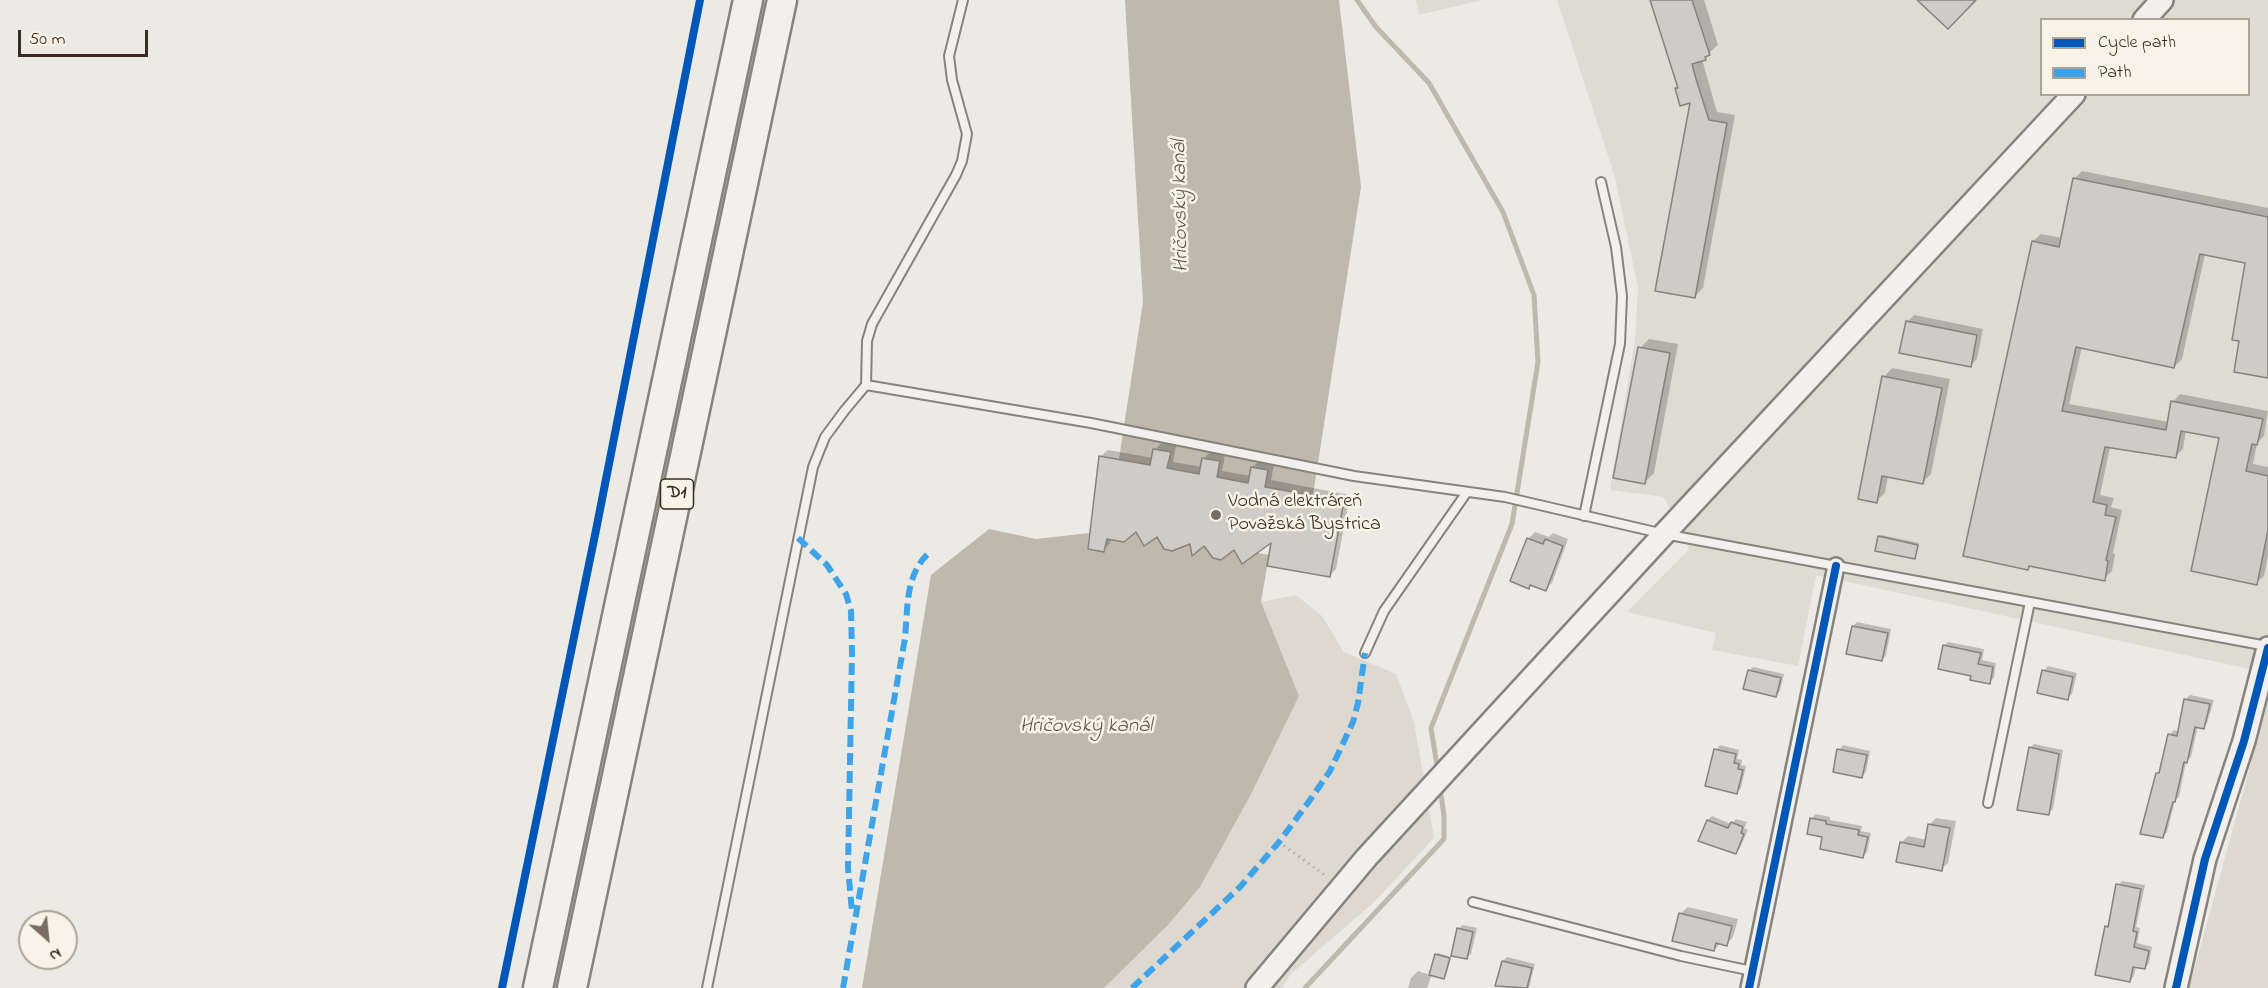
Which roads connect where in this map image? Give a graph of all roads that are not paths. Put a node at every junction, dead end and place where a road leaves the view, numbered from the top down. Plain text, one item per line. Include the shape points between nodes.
1 (748, 0) edge
2 (782, 0) edge
3 (963, 0) edge
4 (2162, 0) edge
5 (2146, 18) edge
6 (2072, 96) edge
7 (1601, 182) dead end
8 (866, 385) junction
9 (1467, 492) junction
10 (1584, 516) junction
11 (1664, 534) junction
12 (1836, 566) junction
13 (2030, 602) junction
14 (2268, 647) edge
15 (1365, 653) dead end
16 (1988, 802) dead end
17 (1473, 902) dead end
18 (1752, 971) junction
19 (538, 988) edge
20 (572, 988) edge
21 (707, 988) edge
22 (1257, 988) edge
23 (1749, 988) edge
24 (2176, 988) edge

1 - 19 highway, D1
2 - 20 highway, D1
3 - 8 lane via 949,56 965,121 965,147 956,175 872,324 867,341
4 - 5 main road
6 - 11 main road
7 - 10 lane via 1623,296 1620,344
8 - 9 lane via 1091,423 1354,476
8 - 21 lane via 825,437 813,467
9 - 10 lane
9 - 15 lane via 1384,612
10 - 11 lane
11 - 12 lane
11 - 22 main road via 1341,886
12 - 13 lane
12 - 18 street
13 - 14 lane
13 - 16 lane
14 - 24 main road via 2244,741 2205,859
17 - 18 lane
18 - 23 street

